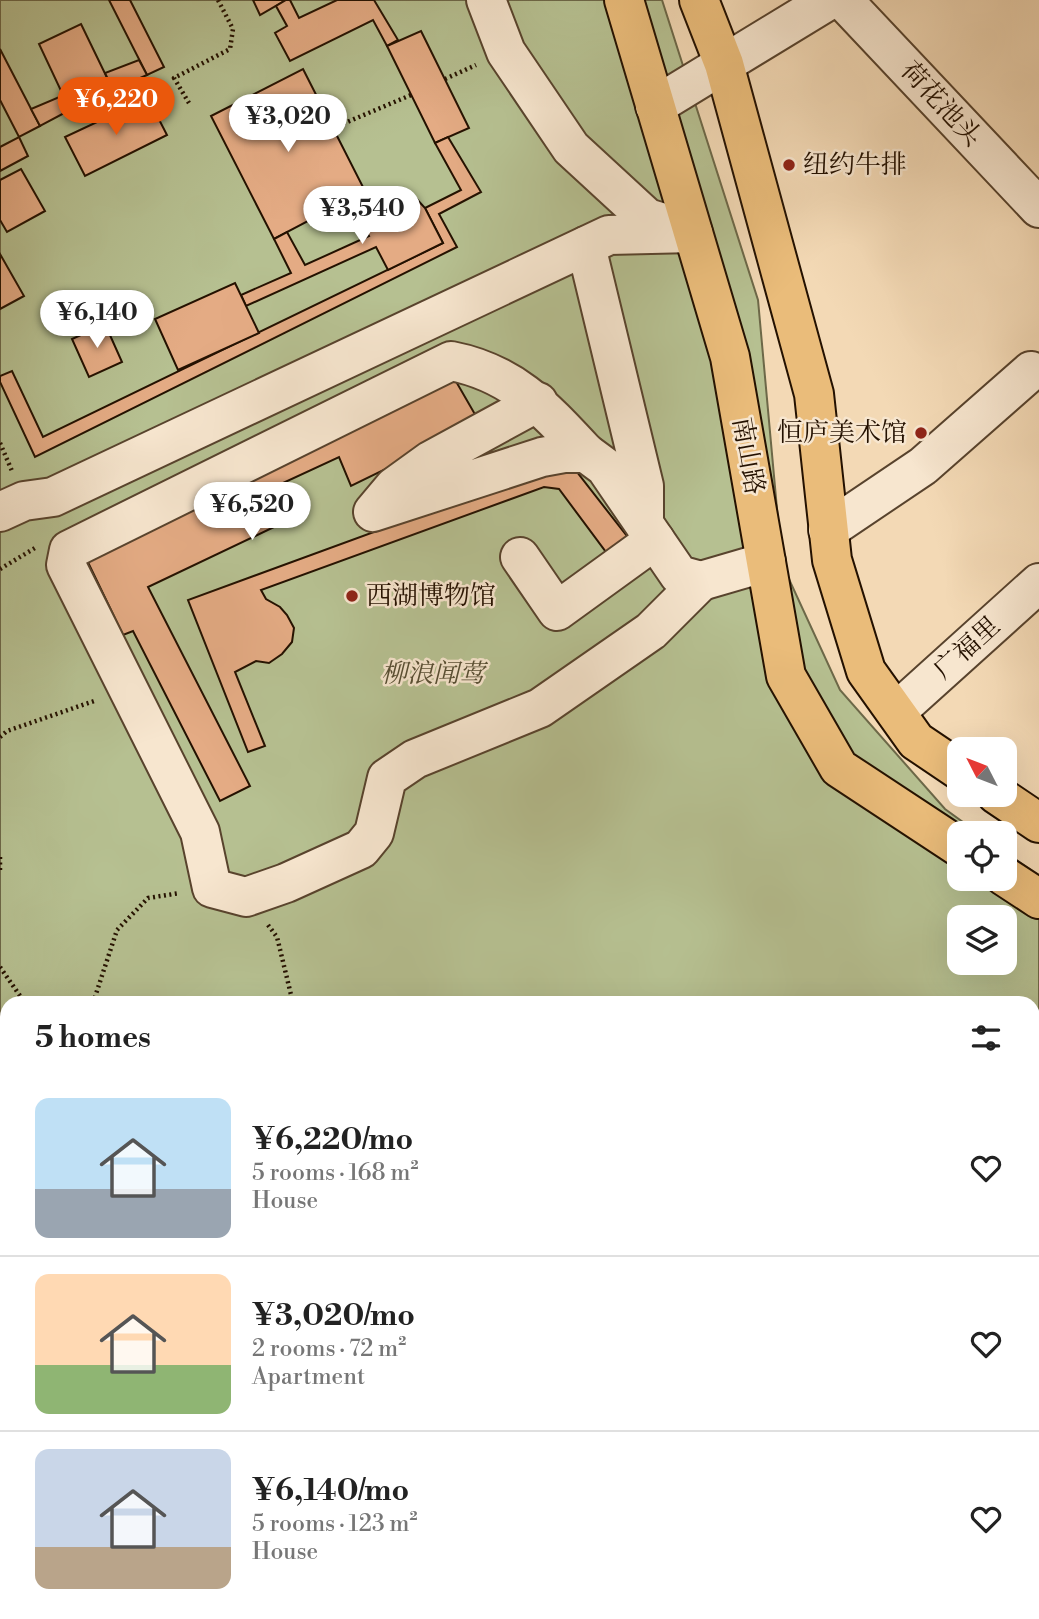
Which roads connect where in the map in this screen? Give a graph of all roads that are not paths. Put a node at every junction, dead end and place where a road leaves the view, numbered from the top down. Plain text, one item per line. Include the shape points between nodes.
1 (486, 0) edge
2 (624, 0) edge
3 (699, 0) edge
4 (829, 0) edge
5 (843, 0) edge
6 (724, 64) junction
7 (655, 106) junction
8 (1039, 208) edge
9 (693, 233) junction
10 (586, 246) junction
11 (1031, 371) dead end
12 (538, 402) junction
13 (586, 453) junction
14 (0, 512) edge
15 (828, 530) junction
16 (649, 532) junction
17 (520, 557) dead end
18 (766, 562) junction
19 (701, 581) junction
20 (1039, 583) edge
21 (895, 712) junction
22 (947, 761) edge
23 (1015, 807) edge
24 (1039, 823) edge
25 (947, 839) edge
26 (1017, 885) edge
27 (1039, 899) edge

1 - 9 lane via 506,52 571,148 647,218
2 - 7 main road, 南山路
3 - 6 main road
4 - 6 lane
5 - 8 lane, 荷花池头
6 - 7 lane
6 - 15 main road via 814,394
7 - 9 main road, 南山路
9 - 10 lane via 609,235
9 - 18 main road, 南山路 via 730,357
10 - 14 lane via 53,497 24,501
10 - 16 lane via 644,486
11 - 15 lane via 923,466
12 - 13 lane
12 - 13 lane via 430,461 394,487 373,512 542,457
12 - 19 lane via 502,378 451,361 69,550 66,565 229,892 286,883 360,849 374,833 387,778 415,759 540,708 651,631
13 - 16 lane via 605,467
15 - 21 main road via 832,560 866,671
16 - 17 lane via 557,611
16 - 19 lane via 679,575
18 - 19 lane
18 - 25 main road, 南山路 via 786,676 839,768
20 - 21 lane, 广福里
21 - 22 main road via 916,741
23 - 24 main road
26 - 27 main road

